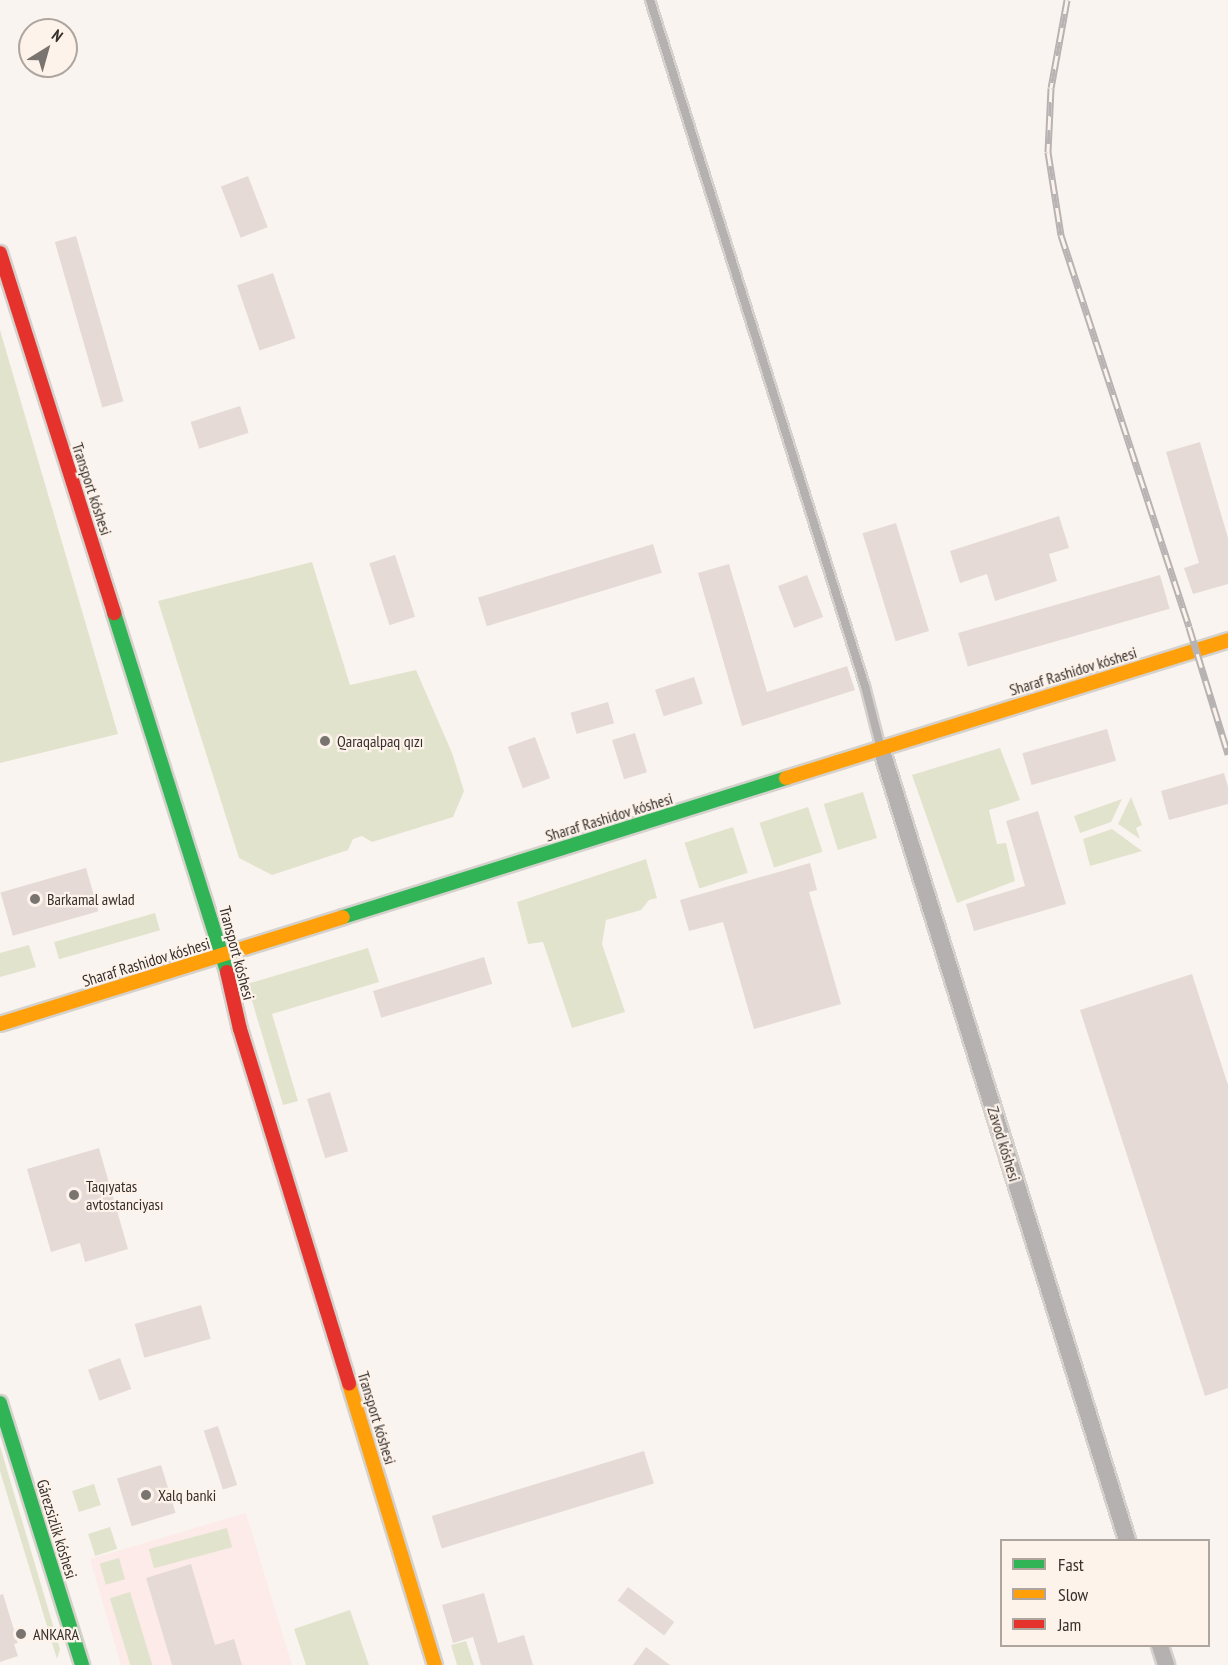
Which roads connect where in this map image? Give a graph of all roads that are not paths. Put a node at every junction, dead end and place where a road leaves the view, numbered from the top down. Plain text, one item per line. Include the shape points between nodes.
1 (650, 0) edge
2 (0, 253) edge
3 (1228, 640) edge
4 (881, 748) junction
5 (222, 956) junction
6 (0, 1024) edge
7 (0, 1403) edge
8 (1127, 1539) edge
9 (1160, 1647) edge
10 (82, 1665) edge
11 (435, 1665) edge
12 (1166, 1665) edge

1 - 4 lane via 865,686
2 - 5 street, Transport kóshesi
3 - 4 street, Sharaf Rashidov kóshesi
4 - 5 street, Sharaf Rashidov kóshesi
4 - 8 street, Zavod kóshesi
5 - 6 street, Sharaf Rashidov kóshesi
5 - 11 street, Transport kóshesi via 240,1029
7 - 10 street, Gárezsizlik kóshesi
9 - 12 street

